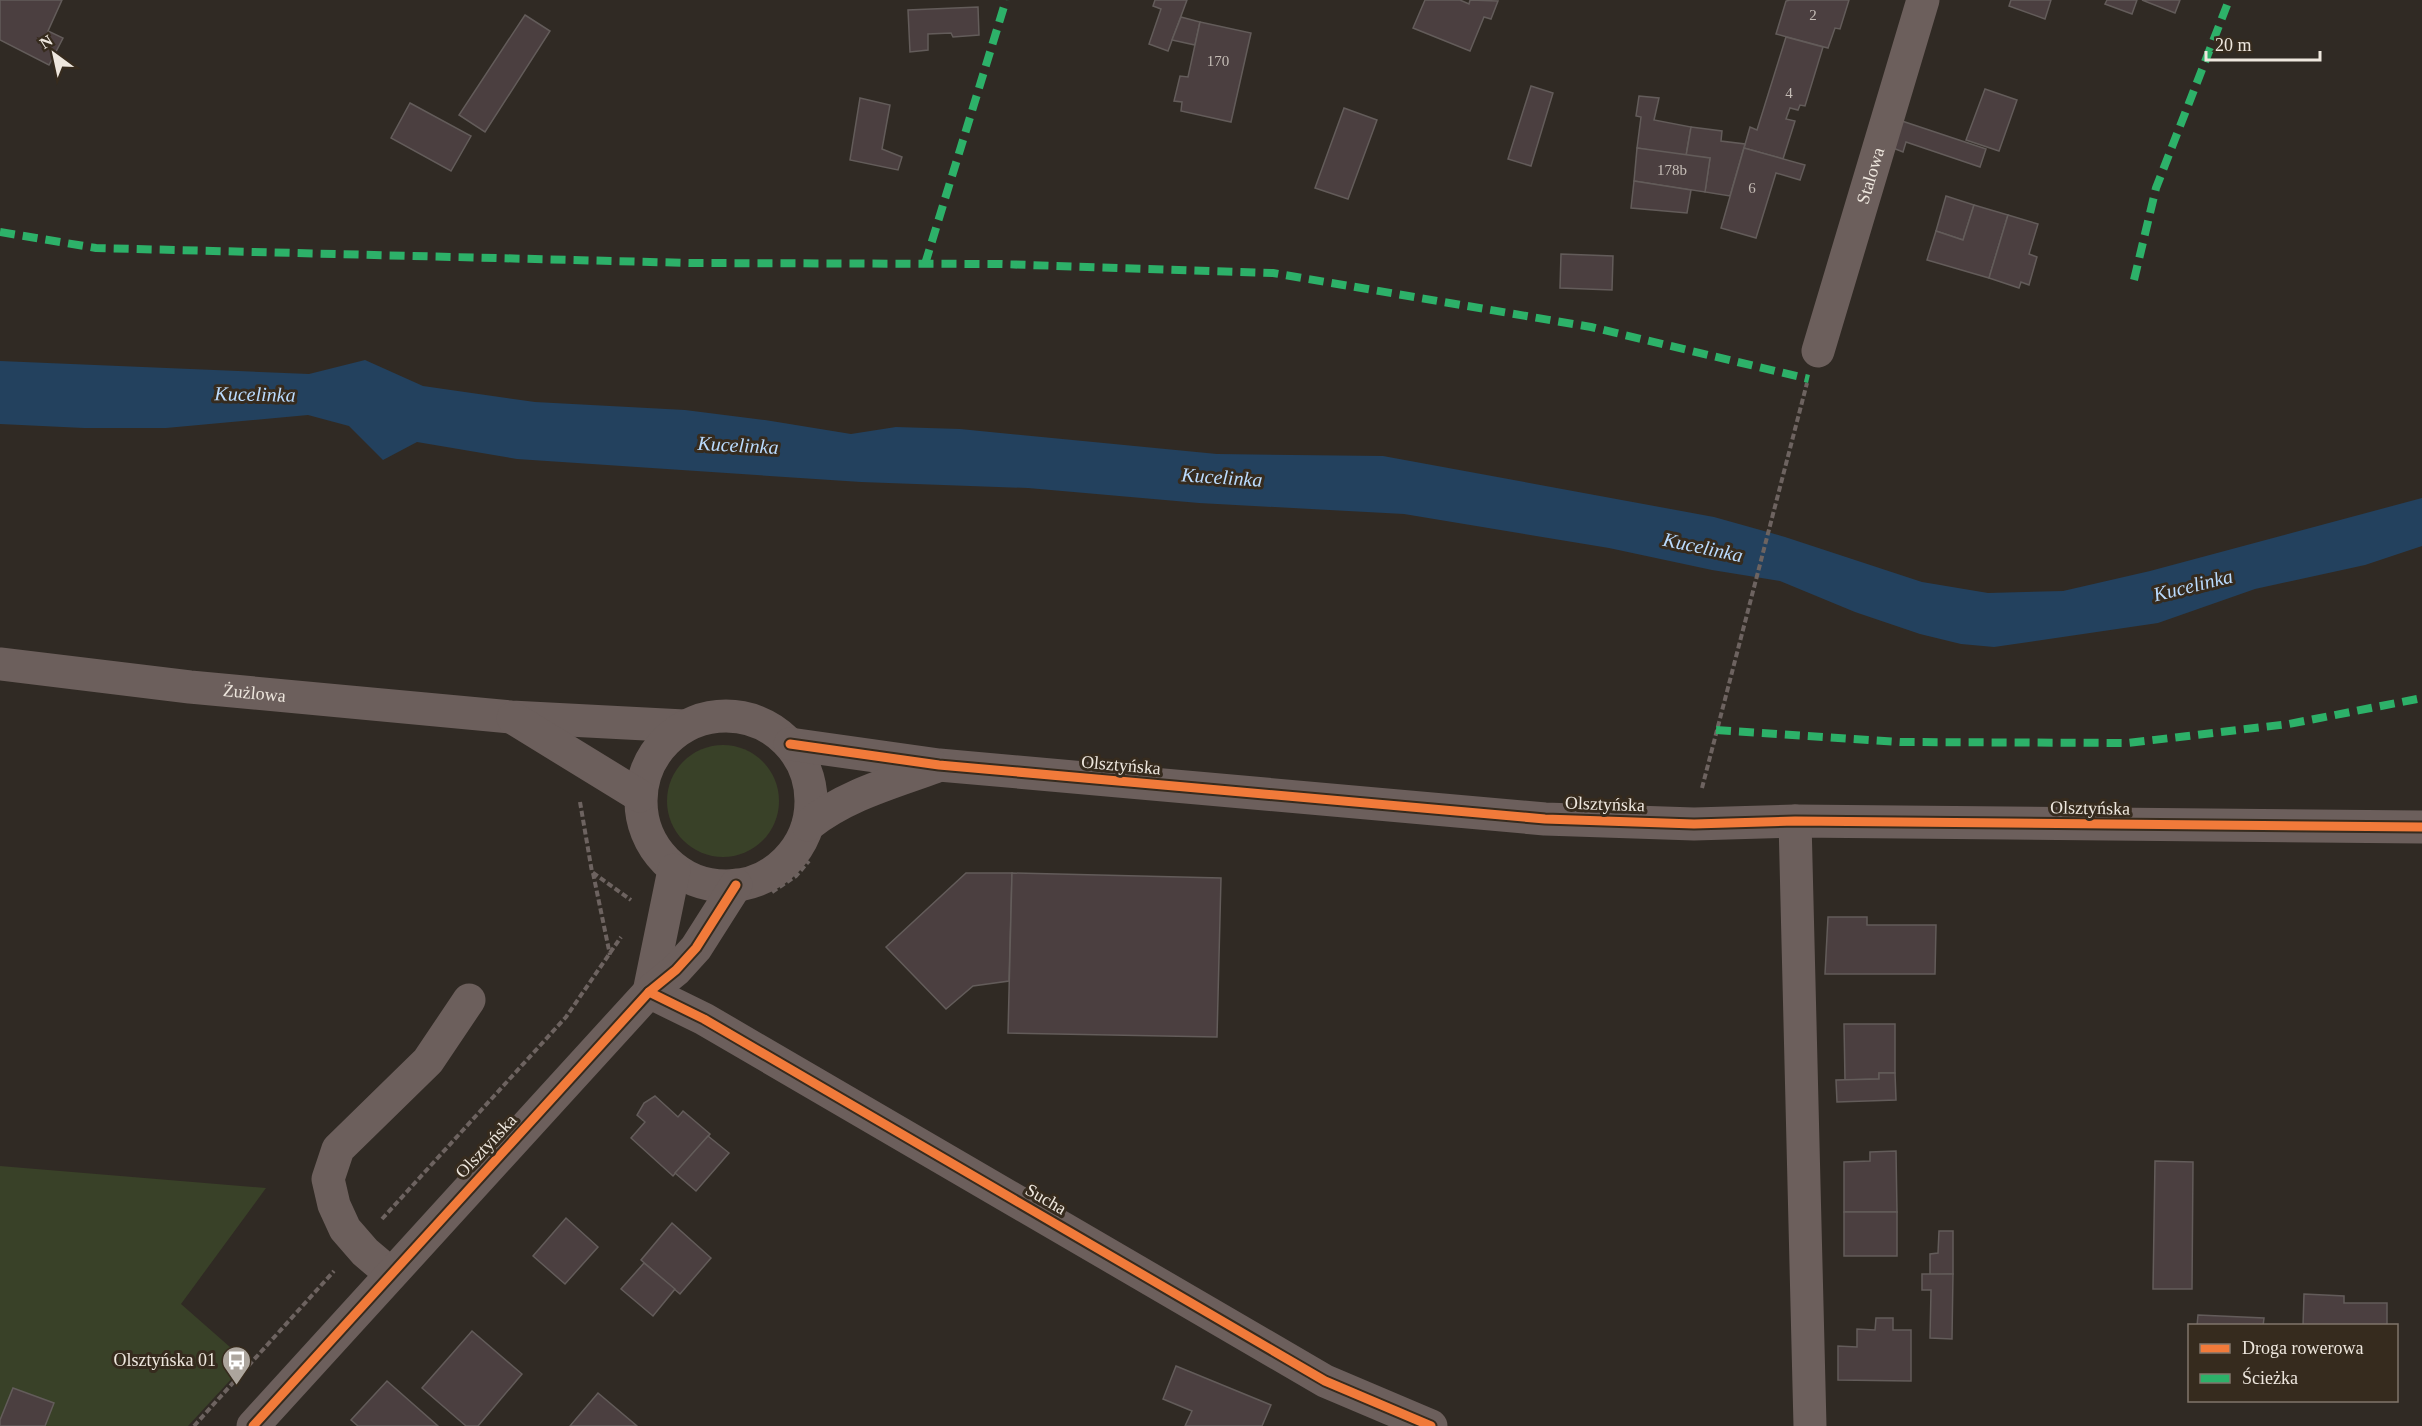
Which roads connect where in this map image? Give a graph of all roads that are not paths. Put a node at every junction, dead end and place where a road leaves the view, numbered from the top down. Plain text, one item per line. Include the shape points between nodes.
1 (1923, 0) edge
2 (1818, 351) dead end
3 (0, 664) edge
4 (512, 717) junction
5 (684, 726) junction
6 (790, 744) junction
7 (939, 765) junction
8 (640, 796) junction
9 (1795, 821) junction
10 (808, 825) junction
11 (2422, 827) edge
12 (674, 870) junction
13 (751, 891) junction
14 (649, 992) junction
15 (469, 1000) dead end
16 (391, 1274) junction
17 (253, 1426) edge
18 (1431, 1426) edge
19 (1810, 1426) edge

1 - 2 street, Stalowa
3 - 4 street, Żużlowa via 190,687
4 - 5 street, Żużlowa
4 - 8 street, Żużlowa
5 - 6 street via 712,717 741,717 767,726
5 - 8 street via 662,744 647,768
6 - 7 street, Olsztyńska
6 - 10 street via 806,768 812,796
7 - 9 street, Olsztyńska via 1521,817 1694,824
7 - 10 street, Olsztyńska via 854,796
8 - 12 street via 644,825 655,850
9 - 11 street, Olsztyńska
9 - 19 street
10 - 13 street via 796,850 777,870 753,883
12 - 13 street via 698,882
12 - 14 street
13 - 14 street, Olsztyńska via 676,970
14 - 16 street, Olsztyńska
14 - 18 street, Sucha via 704,1019 1325,1381
15 - 16 street via 428,1061 338,1149 328,1179 345,1229
16 - 17 street, Olsztyńska

